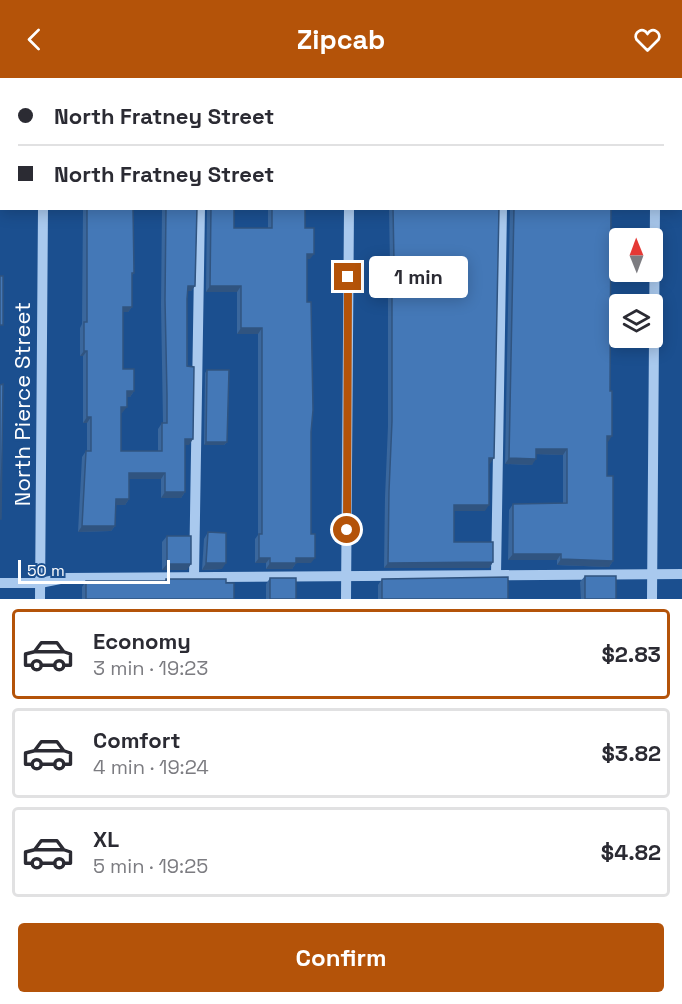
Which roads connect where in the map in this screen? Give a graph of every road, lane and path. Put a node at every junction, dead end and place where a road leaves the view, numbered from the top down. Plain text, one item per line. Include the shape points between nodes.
1 (43, 210) edge
2 (200, 210) edge
3 (349, 210) edge
4 (502, 210) edge
5 (654, 210) edge
6 (652, 574) junction
7 (682, 574) edge
8 (496, 575) junction
9 (346, 576) junction
10 (194, 577) junction
11 (0, 583) edge
12 (40, 583) junction
13 (40, 599) edge
14 (346, 599) edge
15 (652, 599) edge

1 - 12 street, North Pierce Street
2 - 10 street
3 - 9 street
4 - 8 street
5 - 6 street
6 - 7 street
6 - 8 street
6 - 15 street
8 - 9 street
9 - 10 street
9 - 14 street
10 - 12 street via 65,578
11 - 12 street
12 - 13 street, North Pierce Street

